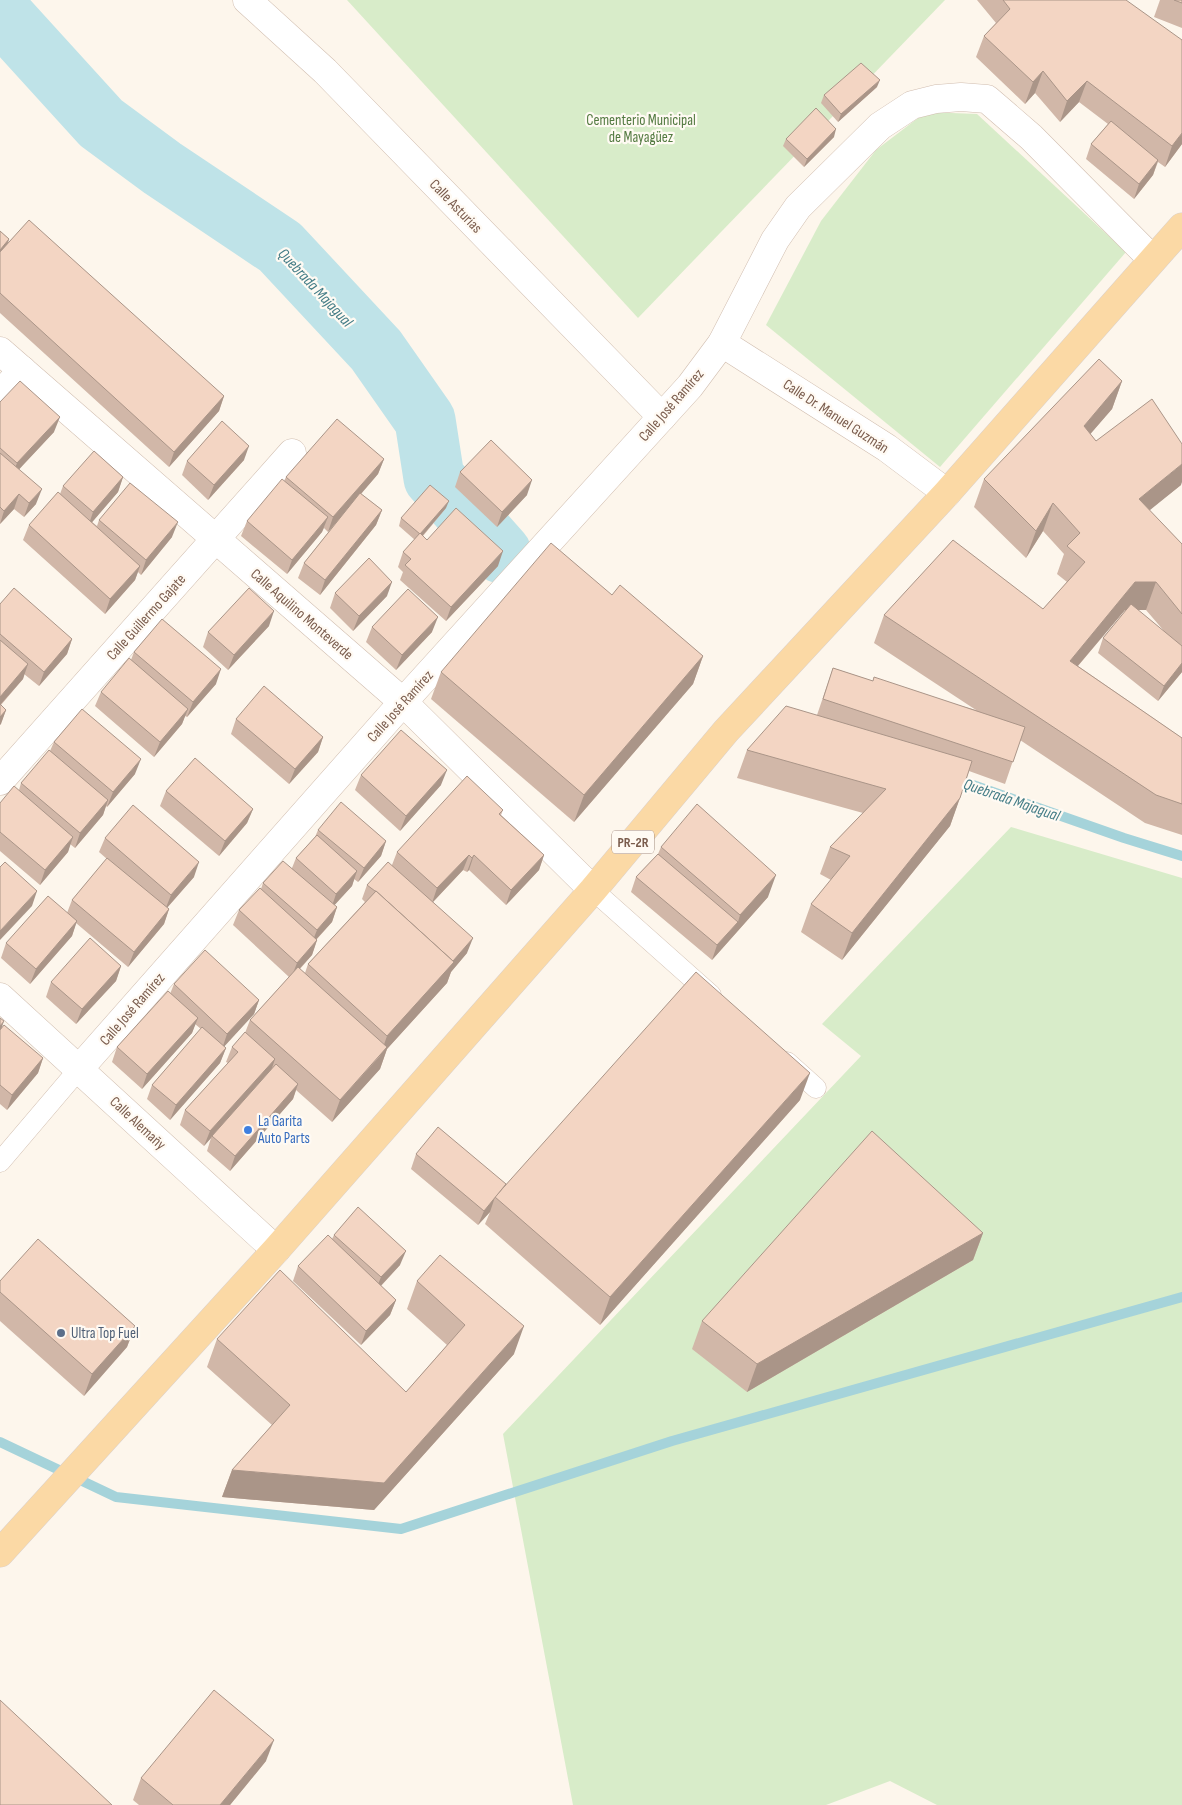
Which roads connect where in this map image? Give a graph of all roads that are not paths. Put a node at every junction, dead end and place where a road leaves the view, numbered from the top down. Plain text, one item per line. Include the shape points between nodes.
1 (247, 0) edge
2 (1182, 227) edge
3 (1152, 259) junction
4 (722, 343) junction
5 (0, 351) edge
6 (22, 370) junction
7 (0, 395) edge
8 (662, 416) junction
9 (292, 452) dead end
10 (947, 494) junction
11 (215, 538) junction
12 (403, 702) junction
13 (0, 781) edge
14 (593, 890) junction
15 (0, 997) edge
16 (727, 1009) edge
17 (771, 1048) edge
18 (80, 1069) junction
19 (816, 1088) dead end
20 (0, 1162) edge
21 (276, 1250) junction
22 (0, 1553) edge

1 - 8 street, Calle Asturias via 325,71
2 - 3 main road, PR-2R
3 - 4 street, Calle José Ramírez via 1031,138 987,99 936,99 912,105 880,126 798,207 775,240
3 - 10 main road, PR-2R
4 - 8 street, Calle José Ramírez via 690,386
4 - 10 street, Calle Dr. Manuel Guzmán via 887,448
5 - 6 street, Calle Aquilino Monteverde
6 - 7 street
6 - 11 street, Calle Aquilino Monteverde
8 - 12 street, Calle José Ramírez
9 - 11 street, Calle Guillermo Gajate
10 - 14 main road, PR-2R via 726,731
11 - 12 street, Calle Aquilino Monteverde
11 - 13 street, Calle Guillermo Gajate
12 - 14 street, Calle Aquilino Monteverde
12 - 18 street, Calle José Ramírez
14 - 16 lane
14 - 21 main road, PR-2R
15 - 18 street, Calle Alemañy
17 - 19 lane
18 - 20 lane
18 - 21 street, Calle Alemañy
21 - 22 main road, PR-2R

